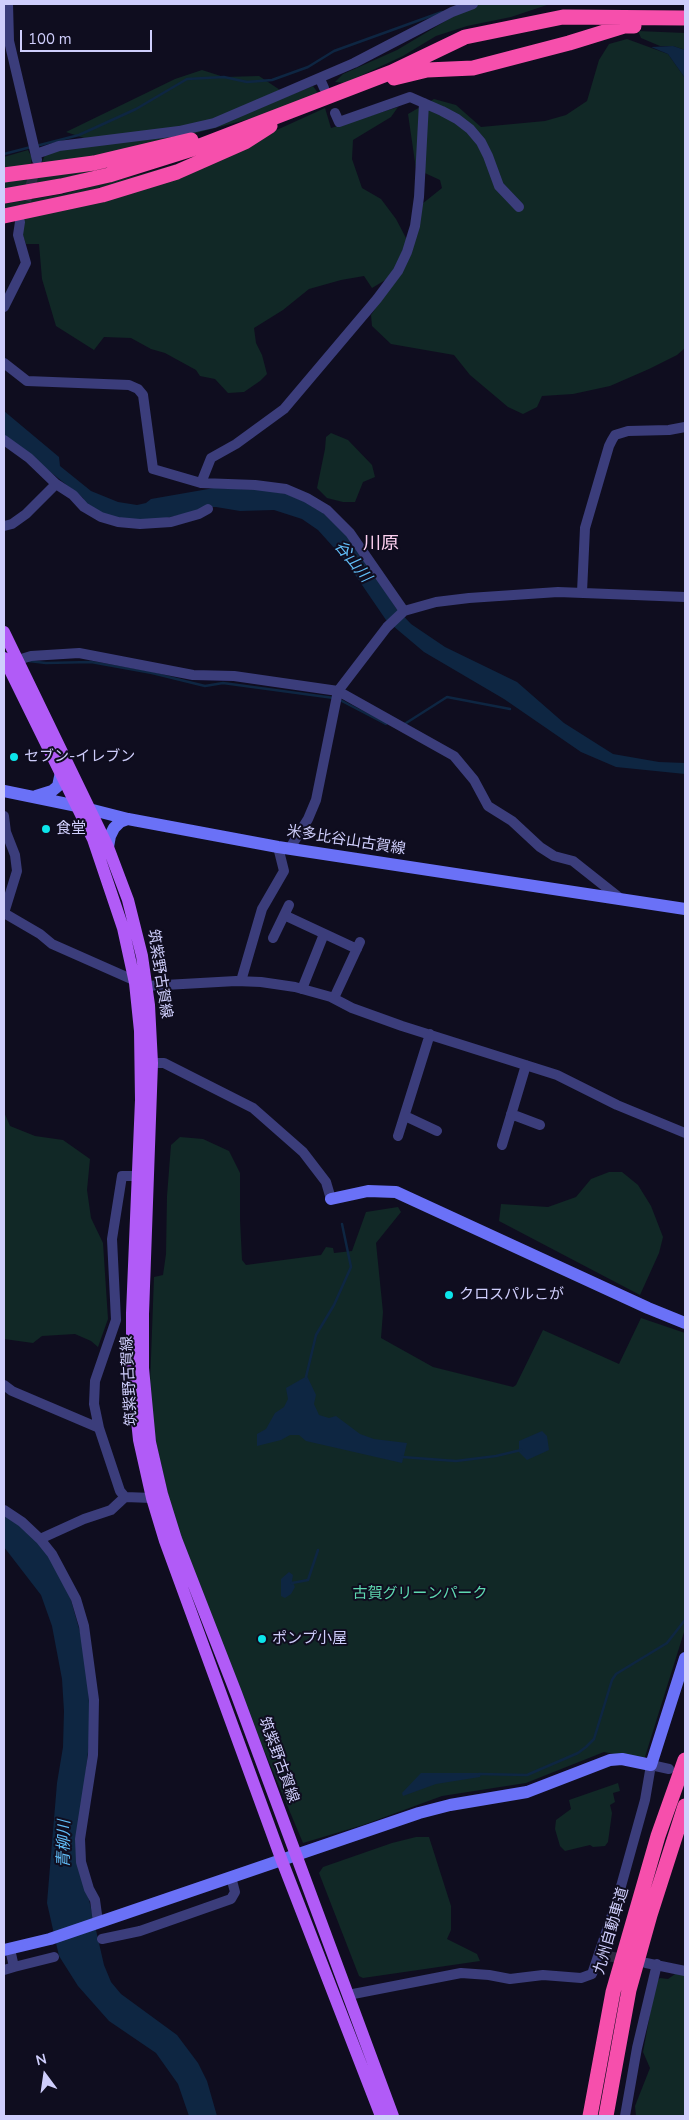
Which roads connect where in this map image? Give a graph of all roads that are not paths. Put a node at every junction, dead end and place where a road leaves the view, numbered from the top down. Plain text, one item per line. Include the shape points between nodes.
1 (8, 4) edge
2 (473, 4) edge
3 (685, 18) edge
4 (685, 27) edge
5 (424, 103) junction
6 (335, 113) dead end
7 (268, 123) junction
8 (4, 175) edge
9 (4, 196) edge
10 (4, 201) edge
11 (519, 207) dead end
12 (4, 216) edge
13 (20, 222) tunnel mouth
14 (4, 307) edge
15 (4, 363) edge
16 (685, 427) edge
17 (4, 440) edge
18 (201, 483) junction
19 (56, 484) junction
20 (208, 509) dead end
21 (4, 526) edge
22 (582, 592) junction
23 (685, 597) edge
24 (404, 611) junction
25 (4, 632) edge
26 (4, 658) edge
27 (18, 660) junction
28 (338, 691) junction
29 (61, 772) junction
30 (4, 791) edge
31 (34, 797) junction
32 (77, 806) junction
33 (92, 811) junction
34 (4, 816) edge
35 (128, 819) junction
36 (108, 847) junction
37 (284, 848) junction
38 (620, 898) junction
39 (685, 909) edge
40 (4, 913) edge
41 (324, 934) junction
42 (273, 938) dead end
43 (241, 981) junction
44 (141, 985) junction
45 (302, 989) junction
46 (334, 998) junction
47 (430, 1034) junction
48 (152, 1063) junction
49 (526, 1065) junction
50 (511, 1114) junction
51 (405, 1116) junction
52 (540, 1125) dead end
53 (437, 1130) dead end
54 (685, 1133) edge
55 (398, 1136) dead end
56 (502, 1145) dead end
57 (138, 1176) junction
58 (331, 1198) joint
59 (685, 1323) edge
60 (4, 1384) edge
61 (99, 1428) junction
62 (125, 1497) junction
63 (152, 1498) junction
64 (4, 1510) edge
65 (40, 1539) junction
66 (685, 1658) edge
67 (685, 1760) edge
68 (652, 1765) junction
69 (669, 1769) dead end
70 (685, 1806) edge
71 (296, 1856) junction
72 (282, 1861) junction
73 (231, 1877) junction
74 (95, 1923) junction
75 (102, 1939) dead end
76 (7, 1950) edge
77 (54, 1957) dead end
78 (9, 1969) edge
79 (685, 1971) edge
80 (348, 1996) junction
81 (381, 2116) edge
82 (393, 2116) edge
83 (590, 2116) edge
84 (606, 2116) edge
85 (625, 2116) edge

1 - 2 street via 9,41 36,159 59,146 179,131 214,123 322,83 452,12
3 - 7 highway via 563,17 465,36 392,72
4 - 7 highway via 624,26 473,68 427,70 395,78
5 - 6 street via 410,96 339,122
5 - 11 street via 470,129 481,142 499,186
5 - 18 street via 415,226 398,271 284,409 211,458
7 - 8 highway via 94,163
7 - 9 highway via 110,175
7 - 10 highway via 190,156 110,180
7 - 12 highway via 244,142 177,172 102,195
13 - 14 street via 18,235 26,263
15 - 18 street via 27,381 138,389 143,395 153,469
16 - 22 street via 615,435 585,528
17 - 19 street
18 - 24 street via 286,489 327,510 350,533
19 - 20 street via 73,494 84,507 118,522 171,522
19 - 21 street via 26,514
22 - 23 street
22 - 24 street via 498,595 436,602
24 - 28 street via 387,627
25 - 27 main road, 筑紫野古賀線
26 - 29 main road, 筑紫野古賀線
27 - 28 street via 79,653 193,676 234,676
27 - 33 main road, 筑紫野古賀線
28 - 37 street via 316,800 308,819
28 - 38 street via 454,756 474,780 488,806 554,856 574,861
29 - 31 street via 58,786
29 - 32 main road, 筑紫野古賀線
30 - 31 street, 米多比谷山古賀線
31 - 32 street, 米多比谷山古賀線
32 - 33 street, 米多比谷山古賀線
32 - 44 main road, 筑紫野古賀線 via 116,902
33 - 35 street, 米多比谷山古賀線
33 - 36 main road, 筑紫野古賀線
34 - 40 street via 17,871
35 - 36 street via 114,828
35 - 37 street, 米多比谷山古賀線
36 - 44 main road, 筑紫野古賀線 via 132,917
37 - 38 street, 米多比谷山古賀線
37 - 43 street via 284,870 262,909
38 - 39 street, 米多比谷山古賀線
40 - 44 street via 52,944
41 - 42 street via 286,910
41 - 45 street
41 - 46 street via 358,945
43 - 44 street
43 - 45 street
44 - 48 main road, 筑紫野古賀線 via 151,1032
44 - 57 main road, 筑紫野古賀線
45 - 46 street
46 - 47 street via 360,1011
47 - 49 street
47 - 51 street
48 - 58 street via 164,1062 253,1108 303,1152 326,1182
48 - 71 main road, 筑紫野古賀線 via 143,1314 150,1442 176,1539
49 - 50 street
49 - 54 street
50 - 52 street
50 - 56 street
51 - 53 street
51 - 55 street
57 - 61 street via 122,1176 112,1239 116,1320 95,1381 94,1404
57 - 63 main road, 筑紫野古賀線 via 132,1373 139,1440
58 - 59 street via 368,1191 396,1192
60 - 61 street via 12,1391
61 - 62 street via 116,1485
62 - 63 street
62 - 65 street via 111,1510
63 - 72 main road, 筑紫野古賀線
64 - 65 street
65 - 74 street via 64,1574 76,1599 89,1653 94,1700 93,1755 80,1840 81,1862 95,1900
66 - 68 street
67 - 83 highway, 九州自動車道 via 658,1836 613,1992
68 - 69 street
68 - 71 street via 610,1760 527,1792 419,1813
68 - 80 street via 603,1955 592,1974 587,1977 543,1975 510,1979 489,1974 461,1974
70 - 84 highway via 629,1990
71 - 72 street
71 - 80 main road, 筑紫野古賀線
72 - 73 street
72 - 81 main road, 筑紫野古賀線
73 - 74 street
73 - 75 street via 235,1892 231,1899 140,1932
74 - 76 street
76 - 78 street
77 - 78 street
79 - 85 street via 652,1963
80 - 82 main road, 筑紫野古賀線

